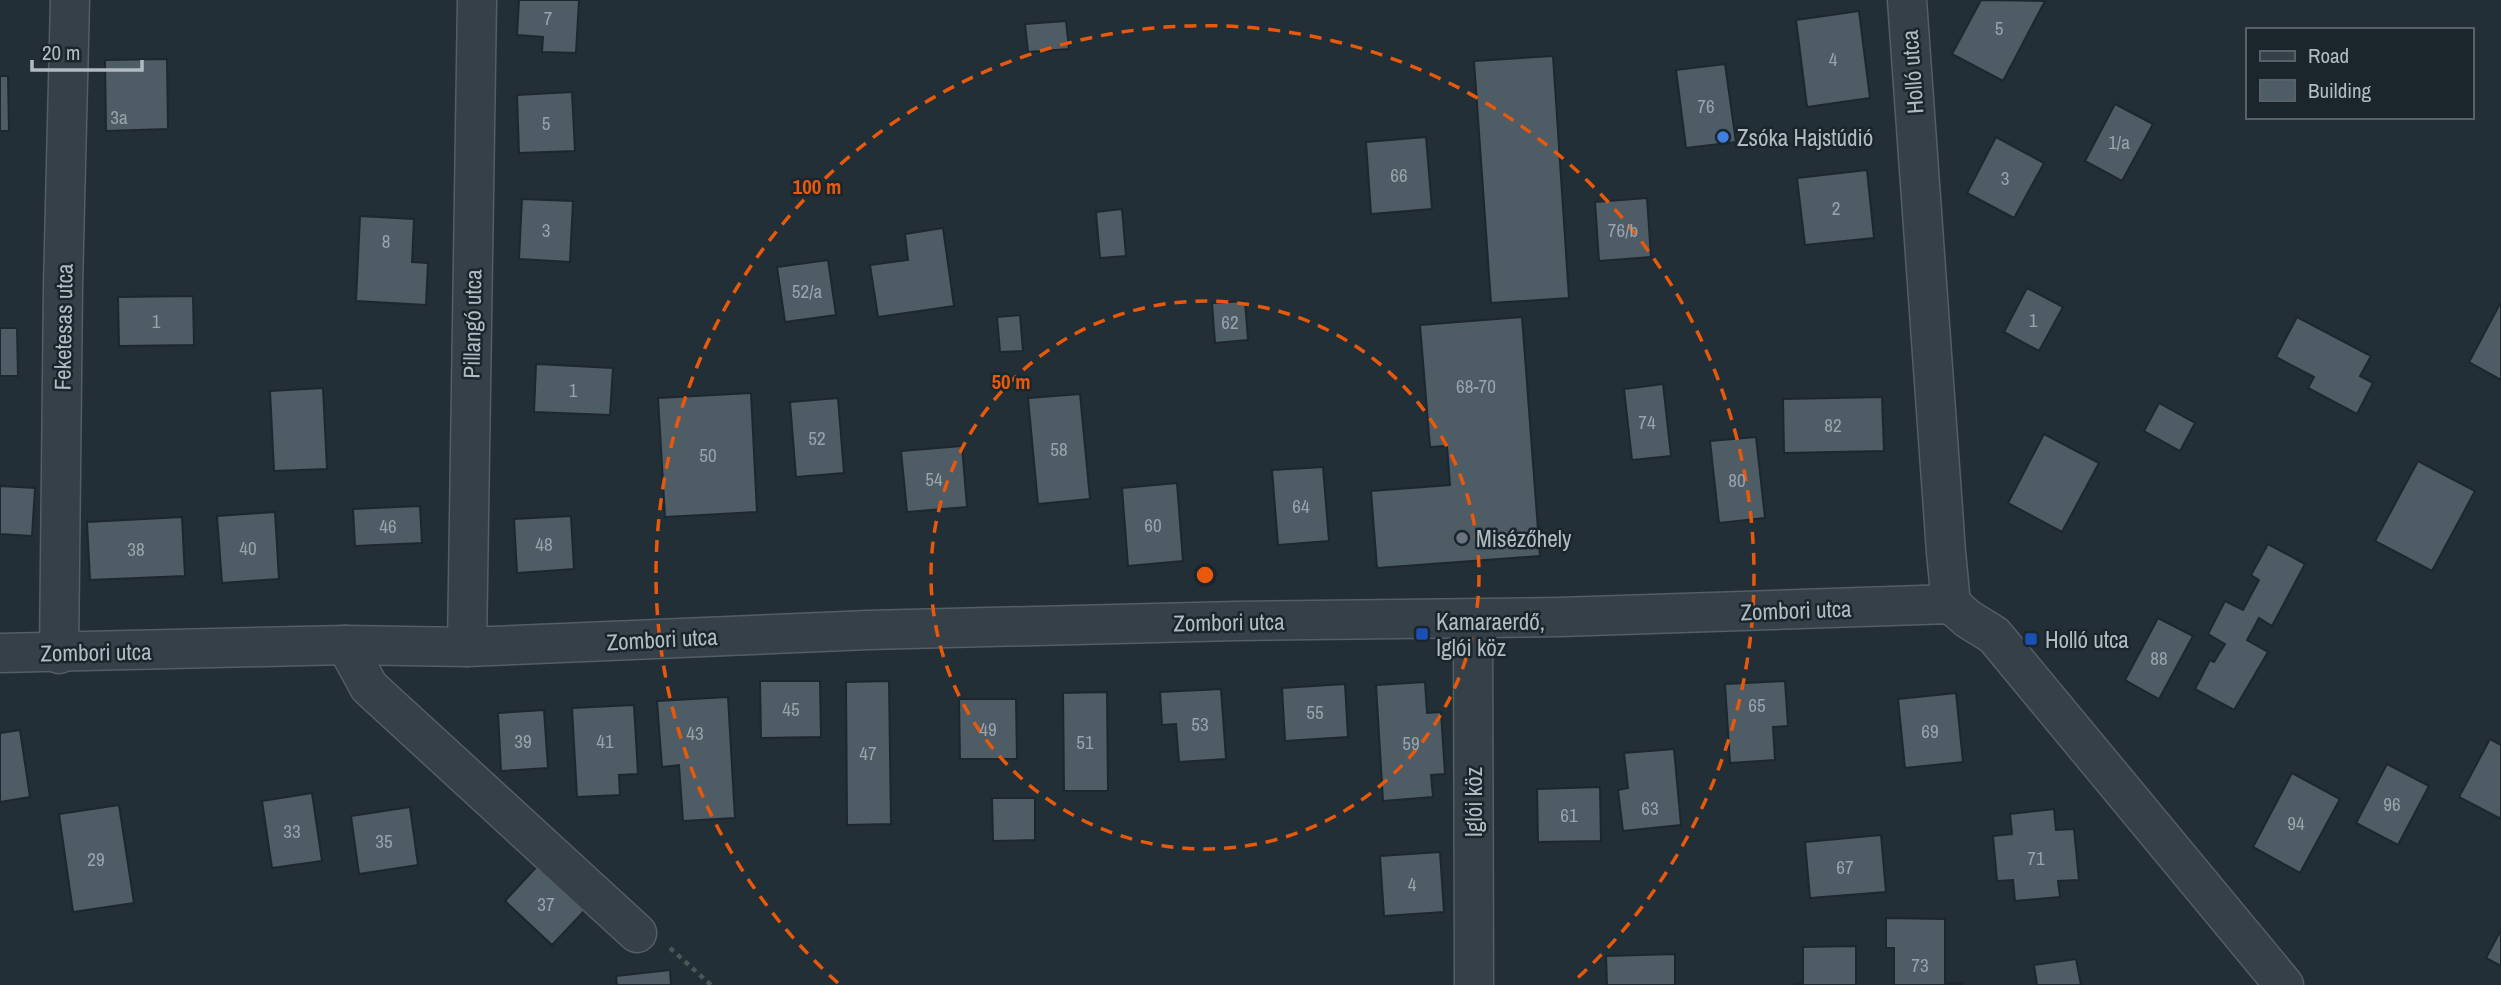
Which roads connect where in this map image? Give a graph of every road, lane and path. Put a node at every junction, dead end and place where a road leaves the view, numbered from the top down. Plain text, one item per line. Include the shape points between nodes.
1 (70, 0) edge
2 (477, 0) edge
3 (1907, 0) edge
4 (1951, 604) junction
5 (1473, 619) junction
6 (346, 645) junction
7 (467, 647) junction
8 (0, 653) edge
9 (59, 654) junction
10 (636, 933) joint
11 (711, 985) edge
12 (1474, 985) edge
13 (2284, 985) edge

1 - 9 street, Feketesas utca
2 - 7 street, Pillangó utca
3 - 4 street, Holló utca
4 - 5 street, Zombori utca
4 - 13 street via 1994,635
5 - 7 street, Zombori utca via 869,630
5 - 12 street, Iglói köz
6 - 7 street, Zombori utca
6 - 9 street, Zombori utca
6 - 10 street via 369,687
8 - 9 street, Zombori utca
10 - 11 path via 657,937

